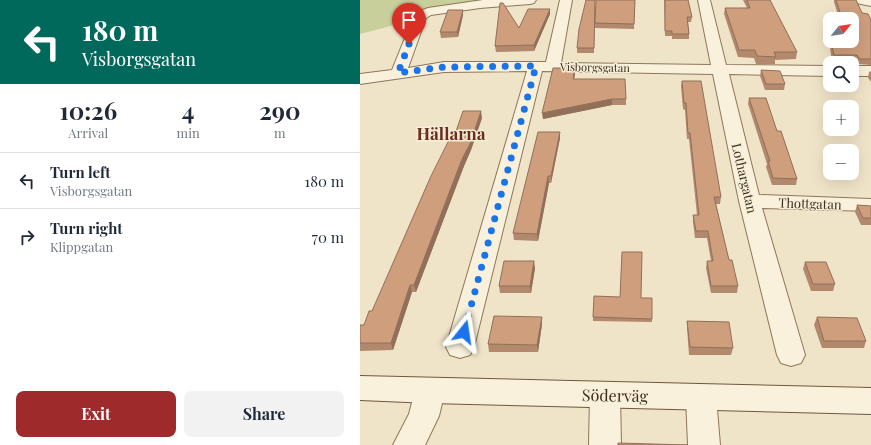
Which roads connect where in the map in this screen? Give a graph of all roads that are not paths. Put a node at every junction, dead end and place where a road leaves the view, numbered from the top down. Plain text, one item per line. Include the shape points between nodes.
1 (530, 0) edge
2 (566, 0) edge
3 (704, 0) edge
4 (860, 0) edge
5 (871, 2) edge
6 (544, 67) junction
7 (720, 70) junction
8 (823, 71) edge
9 (859, 71) edge
10 (871, 71) edge
11 (398, 73) junction
12 (360, 79) edge
13 (750, 201) junction
14 (871, 205) edge
15 (460, 347) dead end
16 (791, 355) dead end
17 (360, 388) edge
18 (430, 391) junction
19 (605, 395) junction
20 (701, 397) junction
21 (871, 401) edge
22 (409, 445) edge
23 (605, 445) edge
24 (704, 445) edge

1 - 11 street via 480,4 428,12 420,16
2 - 6 street
3 - 7 street, Lothargatan
4 - 5 street
6 - 7 street, Visborgsgatan
6 - 11 street, Visborgsgatan via 444,67
6 - 15 street
7 - 8 street, Visborgsgatan
7 - 13 street, Lothargatan
9 - 10 street
11 - 12 street, Visborgsgatan
13 - 14 street, Thottgatan
13 - 16 street, Lothargatan
17 - 18 street, Söderväg
18 - 19 street, Söderväg
18 - 22 street via 424,416
19 - 20 street, Söderväg
19 - 23 street
20 - 21 street, Söderväg
20 - 24 street

